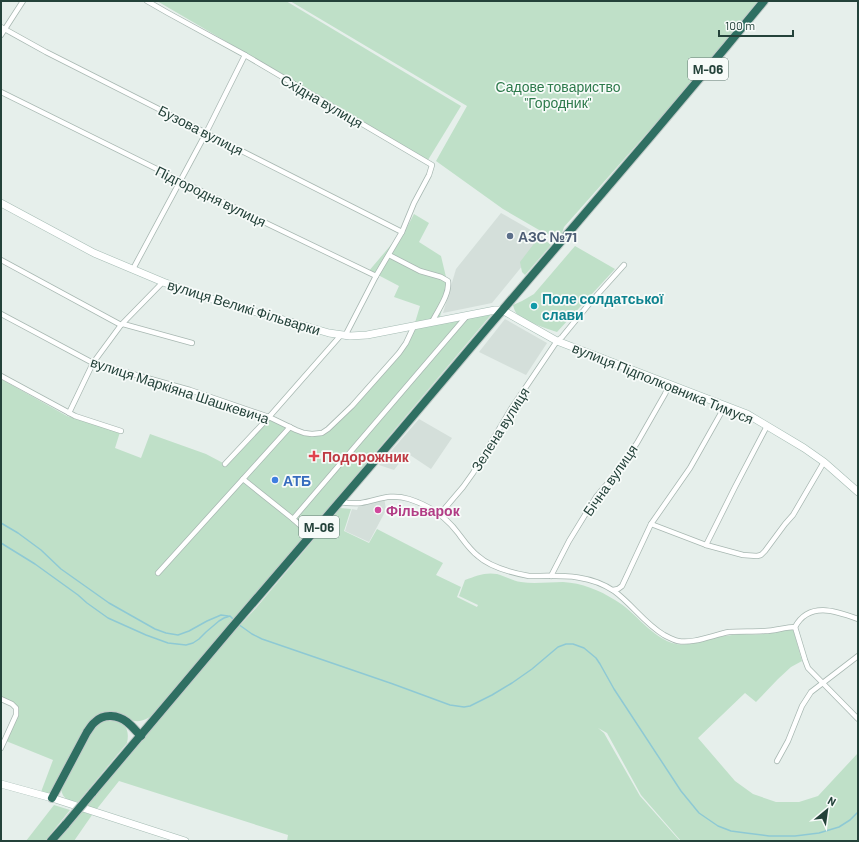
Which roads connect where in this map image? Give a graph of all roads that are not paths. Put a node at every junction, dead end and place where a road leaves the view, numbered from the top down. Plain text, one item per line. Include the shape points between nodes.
1 (23, 1) edge
2 (147, 1) edge
3 (764, 1) edge
4 (3, 28) edge
5 (1, 35) edge
6 (245, 55) junction
7 (1, 92) edge
8 (206, 133) junction
9 (180, 181) junction
10 (1, 203) edge
11 (402, 232) junction
12 (389, 255) junction
13 (1, 261) edge
14 (624, 265) dead end
15 (133, 269) junction
16 (376, 276) junction
17 (163, 282) junction
18 (502, 310) junction
19 (1, 314) edge
20 (467, 315) junction
21 (432, 322) junction
22 (122, 324) junction
23 (414, 326) junction
24 (343, 336) junction
25 (556, 341) junction
26 (192, 343) dead end
27 (93, 363) junction
28 (1, 376) edge
29 (669, 385) junction
30 (725, 406) junction
31 (69, 413) junction
32 (269, 417) junction
33 (767, 426) junction
34 (290, 427) junction
35 (121, 431) dead end
36 (824, 462) junction
37 (225, 464) dead end
38 (243, 479) junction
39 (858, 492) edge
40 (339, 502) junction
41 (440, 514) junction
42 (293, 519) junction
43 (651, 524) junction
44 (312, 536) junction
45 (706, 546) junction
46 (158, 573) dead end
47 (551, 576) junction
48 (613, 590) junction
49 (858, 619) edge
50 (795, 627) junction
51 (858, 656) edge
52 (822, 683) junction
53 (1, 699) edge
54 (858, 719) edge
55 (141, 736) junction
56 (1, 748) edge
57 (777, 761) dead end
58 (1, 784) edge
59 (52, 798) junction
60 (51, 841) edge
61 (185, 841) edge

1 - 4 street
2 - 6 street, Східна вулиця
3 - 18 highway, М-06
4 - 5 street
4 - 8 street, Бузова вулиця
6 - 8 street
6 - 11 street, Східна вулиця via 432,165
7 - 9 street, Підгородня вулиця
8 - 9 street
8 - 11 street, Бузова вулиця
9 - 15 street
9 - 16 street, Підгородня вулиця
10 - 15 street, вулиця Великі Фільварки via 94,253
11 - 12 street
12 - 16 street
12 - 21 street via 448,281 446,294
13 - 22 street
14 - 25 street, Зелена вулиця
15 - 17 street, вулиця Великі Фільварки
16 - 24 street
17 - 22 street
17 - 24 street, вулиця Великі Фільварки via 208,298
18 - 20 street, вулиця Великі Фільварки
18 - 25 street, вулиця Підполковника Тимуся
18 - 40 highway, М-06
19 - 27 street, вулиця Маркіяна Шашкевича
20 - 21 street, вулиця Великі Фільварки
20 - 42 street
21 - 23 street, вулиця Великі Фільварки
22 - 26 street
22 - 27 street
23 - 24 street, вулиця Великі Фільварки via 367,335
23 - 34 street, вулиця Маркіяна Шашкевича via 399,353 328,429 322,433 304,434
24 - 32 street
25 - 29 street, вулиця Підполковника Тимуся
25 - 41 street, Зелена вулиця via 473,473
27 - 31 street
27 - 32 street, вулиця Маркіяна Шашкевича via 190,390
28 - 31 street
29 - 30 street, вулиця Підполковника Тимуся
29 - 47 street, Бічна вулиця via 636,443 613,477 596,496
30 - 33 street, вулиця Підполковника Тимуся via 747,414
30 - 43 street via 690,468
31 - 35 street
32 - 34 street, вулиця Маркіяна Шашкевича
32 - 37 street
33 - 36 street, вулиця Підполковника Тимуся
33 - 45 street
34 - 38 street
36 - 39 street, вулиця Підполковника Тимуся
36 - 45 street via 793,515 761,555 743,555
38 - 42 street
38 - 46 street
40 - 41 street via 360,503 388,496 400,497 410,499
40 - 44 highway, М-06
41 - 47 street via 471,550 486,563 521,575
42 - 44 street
43 - 45 street
43 - 48 street via 622,586
44 - 55 highway, М-06
47 - 48 street via 575,576
48 - 50 street via 653,628 678,641 701,639 728,632 763,632
49 - 50 street via 834,611 817,610 801,618
50 - 52 street via 804,660
51 - 52 street
52 - 54 street
52 - 57 street via 811,692 802,706
53 - 56 street via 16,708 16,715
55 - 59 highway via 119,717 108,716 98,719 87,732
55 - 60 highway, М-06, bridge
58 - 59 street
59 - 61 street

